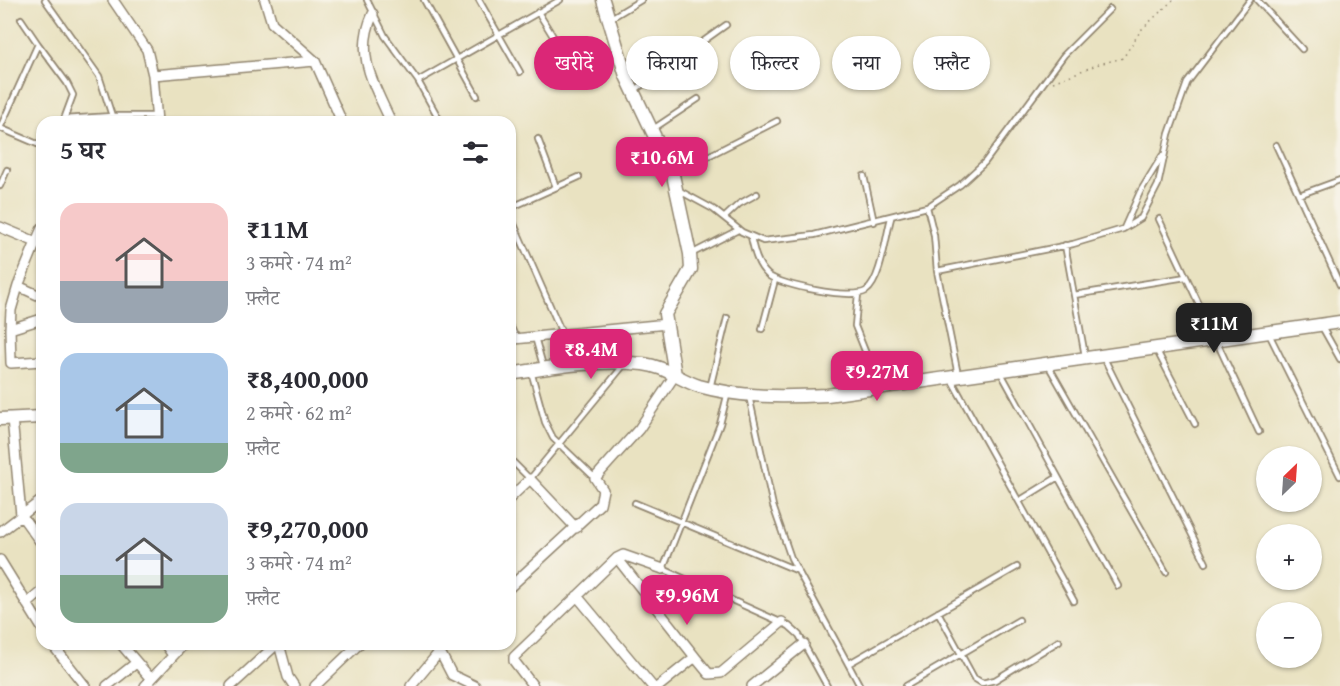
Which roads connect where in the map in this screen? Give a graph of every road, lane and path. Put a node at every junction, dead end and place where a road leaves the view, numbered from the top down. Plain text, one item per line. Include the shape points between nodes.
1 (45, 0) edge
2 (112, 0) edge
3 (265, 0) edge
4 (424, 0) edge
5 (479, 0) edge
6 (560, 0) edge
7 (603, 0) edge
8 (641, 0) edge
9 (1173, 0) edge
10 (1250, 0) edge
11 (1257, 0) edge
12 (366, 1) edge
13 (1110, 9) dead end
14 (538, 12) junction
15 (373, 14) junction
16 (21, 19) dead end
17 (609, 20) junction
18 (726, 26) dead end
19 (498, 34) junction
20 (553, 36) edge
21 (39, 44) junction
22 (1302, 49) dead end
23 (457, 57) junction
24 (315, 61) junction
25 (520, 72) dead end
26 (153, 75) junction
27 (418, 81) junction
28 (1038, 88) junction
29 (633, 92) junction
30 (477, 96) dead end
31 (698, 99) dead end
32 (65, 116) edge
33 (112, 116) edge
34 (157, 116) edge
35 (339, 116) edge
36 (388, 116) edge
37 (437, 116) edge
38 (777, 121) dead end
39 (0, 128) edge
40 (651, 131) junction
41 (538, 139) dead end
42 (36, 143) edge
43 (1276, 145) dead end
44 (1163, 154) junction
45 (7, 170) dead end
46 (673, 175) junction
47 (864, 176) dead end
48 (579, 177) dead end
49 (1340, 180) edge
50 (0, 186) edge
51 (556, 187) junction
52 (678, 190) junction
53 (757, 194) dead end
54 (1299, 195) junction
55 (516, 205) edge
56 (927, 207) junction
57 (725, 217) junction
58 (891, 218) junction
59 (1159, 219) dead end
60 (874, 222) junction
61 (0, 227) edge
62 (516, 229) edge
63 (738, 230) junction
64 (1124, 230) junction
65 (751, 237) junction
66 (36, 242) joint
67 (1065, 245) junction
68 (690, 254) junction
69 (937, 271) junction
70 (1338, 274) edge
71 (1186, 277) junction
72 (775, 280) junction
73 (1340, 285) edge
74 (18, 286) junction
75 (36, 294) edge
76 (858, 294) junction
77 (1074, 296) junction
78 (727, 318) dead end
79 (36, 322) edge
80 (1340, 322) edge
81 (667, 324) junction
82 (1321, 325) junction
83 (10, 329) junction
84 (762, 329) dead end
85 (1268, 332) junction
86 (562, 334) junction
87 (516, 336) edge
88 (535, 337) junction
89 (1215, 338) junction
90 (1155, 346) junction
91 (1102, 354) junction
92 (1084, 356) junction
93 (1340, 359) edge
94 (36, 361) edge
95 (0, 363) edge
96 (11, 363) junction
97 (625, 363) junction
98 (1046, 363) junction
99 (537, 370) junction
100 (999, 370) junction
101 (516, 373) edge
102 (675, 375) junction
103 (954, 376) junction
104 (710, 388) junction
105 (872, 388) junction
106 (728, 393) junction
107 (749, 396) junction
108 (36, 417) edge
109 (6, 418) edge
110 (1195, 424) dead end
111 (1260, 432) dead end
112 (558, 444) junction
113 (516, 465) edge
114 (1058, 477) junction
115 (1340, 477) edge
116 (595, 478) junction
117 (530, 479) junction
118 (516, 492) edge
119 (1019, 501) junction
120 (635, 503) dead end
121 (36, 504) edge
122 (21, 515) junction
123 (682, 521) junction
124 (576, 528) junction
125 (0, 532) edge
126 (36, 536) edge
127 (617, 558) junction
128 (0, 560) edge
129 (1206, 562) dead end
130 (1017, 567) dead end
131 (663, 569) junction
132 (797, 570) junction
133 (1166, 572) dead end
134 (516, 582) edge
135 (1118, 586) dead end
136 (36, 596) edge
137 (577, 596) junction
138 (1074, 601) dead end
139 (27, 604) junction
140 (938, 612) junction
141 (36, 618) edge
142 (1019, 620) dead end
143 (782, 622) junction
144 (1059, 641) dead end
145 (804, 644) junction
146 (57, 650) edge
147 (126, 650) edge
148 (169, 650) edge
149 (178, 650) edge
150 (271, 650) edge
151 (280, 650) edge
152 (353, 650) edge
153 (441, 650) edge
154 (444, 650) edge
155 (962, 654) junction
156 (173, 655) junction
157 (695, 657) junction
158 (136, 663) junction
159 (848, 664) junction
160 (452, 675) junction
161 (148, 682) edge
162 (85, 686) edge
163 (107, 686) edge
164 (231, 686) edge
165 (294, 686) edge
166 (315, 686) edge
167 (411, 686) edge
168 (449, 686) edge
169 (475, 686) edge
170 (533, 686) edge
171 (652, 686) edge
172 (659, 686) edge
173 (752, 686) edge
174 (826, 686) edge
175 (860, 686) edge
176 (906, 686) edge

1 - 33 lane via 99,76
2 - 26 street via 147,50
3 - 24 street via 272,23
4 - 23 lane
5 - 19 lane
6 - 14 lane
7 - 17 street
8 - 17 lane
9 - 28 path via 1142,30 1123,58
10 - 44 lane via 1187,83
11 - 22 lane
12 - 15 lane
13 - 28 lane via 1077,40
14 - 19 lane
14 - 20 lane
15 - 27 lane
15 - 36 street via 364,38 364,52
16 - 21 lane
17 - 29 street
18 - 29 lane
19 - 23 lane
19 - 25 lane
21 - 32 lane via 73,95
21 - 39 lane
23 - 27 lane
23 - 30 lane
24 - 26 street
24 - 35 street
26 - 34 street
27 - 37 lane
28 - 56 lane via 985,162
29 - 40 street
31 - 40 lane
38 - 46 lane
39 - 42 lane
40 - 46 street
41 - 51 lane
43 - 54 lane
44 - 64 lane via 1140,192
44 - 64 lane via 1158,185 1146,210
45 - 50 lane
46 - 52 street
47 - 60 lane
48 - 51 lane
49 - 54 lane
51 - 55 lane
52 - 57 lane
52 - 68 street
53 - 57 lane
54 - 70 lane
56 - 58 lane
56 - 69 lane
57 - 63 lane
58 - 60 lane
58 - 76 lane via 875,279
59 - 71 lane
60 - 65 lane via 788,240 763,241
61 - 66 street
62 - 86 lane
63 - 65 lane
63 - 68 lane
64 - 67 lane
65 - 72 lane via 758,262
66 - 74 street
67 - 69 lane
67 - 77 lane
68 - 81 street via 691,269 667,308
69 - 103 lane
70 - 73 lane
71 - 77 lane
71 - 89 lane
72 - 76 lane
72 - 84 lane
74 - 75 street
74 - 83 street
76 - 105 lane via 855,326 867,356
77 - 92 lane
78 - 104 lane
79 - 83 street
80 - 82 street
81 - 86 street
81 - 102 street
82 - 85 street
82 - 93 lane
83 - 96 street
85 - 89 street
85 - 115 lane
86 - 88 street
87 - 88 street
88 - 99 lane
89 - 90 street
89 - 111 lane
90 - 91 street
90 - 110 lane
91 - 92 street
91 - 129 lane
92 - 98 street
94 - 96 street
95 - 96 street
97 - 99 street
97 - 102 street via 653,366
97 - 112 lane
98 - 100 street
98 - 133 lane
99 - 101 street
99 - 112 lane via 545,422
100 - 103 street
100 - 114 lane
102 - 104 street
102 - 116 street via 639,429
103 - 105 street
103 - 119 lane
104 - 106 street
105 - 107 street via 827,395
106 - 107 street
106 - 123 lane
107 - 132 lane via 773,506
108 - 109 street
109 - 122 street
112 - 116 lane
112 - 117 lane
113 - 117 lane
114 - 119 lane
114 - 135 lane
116 - 124 street via 604,497
117 - 118 street
117 - 124 street
119 - 138 lane
120 - 123 lane
121 - 122 street
122 - 125 street
122 - 126 street
123 - 131 lane
123 - 132 lane
124 - 134 street
127 - 131 street via 623,555
127 - 137 street
127 - 157 street
128 - 139 street
130 - 140 lane
131 - 143 lane
132 - 159 lane
136 - 139 street
137 - 170 street via 514,657
137 - 171 street
139 - 141 street
140 - 155 lane
140 - 159 lane
142 - 155 lane
143 - 145 lane
143 - 157 street via 721,673 709,674
144 - 155 lane via 988,683 974,678
145 - 173 street
145 - 174 lane
146 - 162 street
147 - 158 street
148 - 156 street
149 - 156 street
150 - 164 street
151 - 165 street
152 - 166 street
153 - 167 street
154 - 160 street
155 - 176 lane
156 - 161 street
157 - 172 street
158 - 161 street
158 - 163 street
159 - 175 lane
160 - 168 street
160 - 169 street

